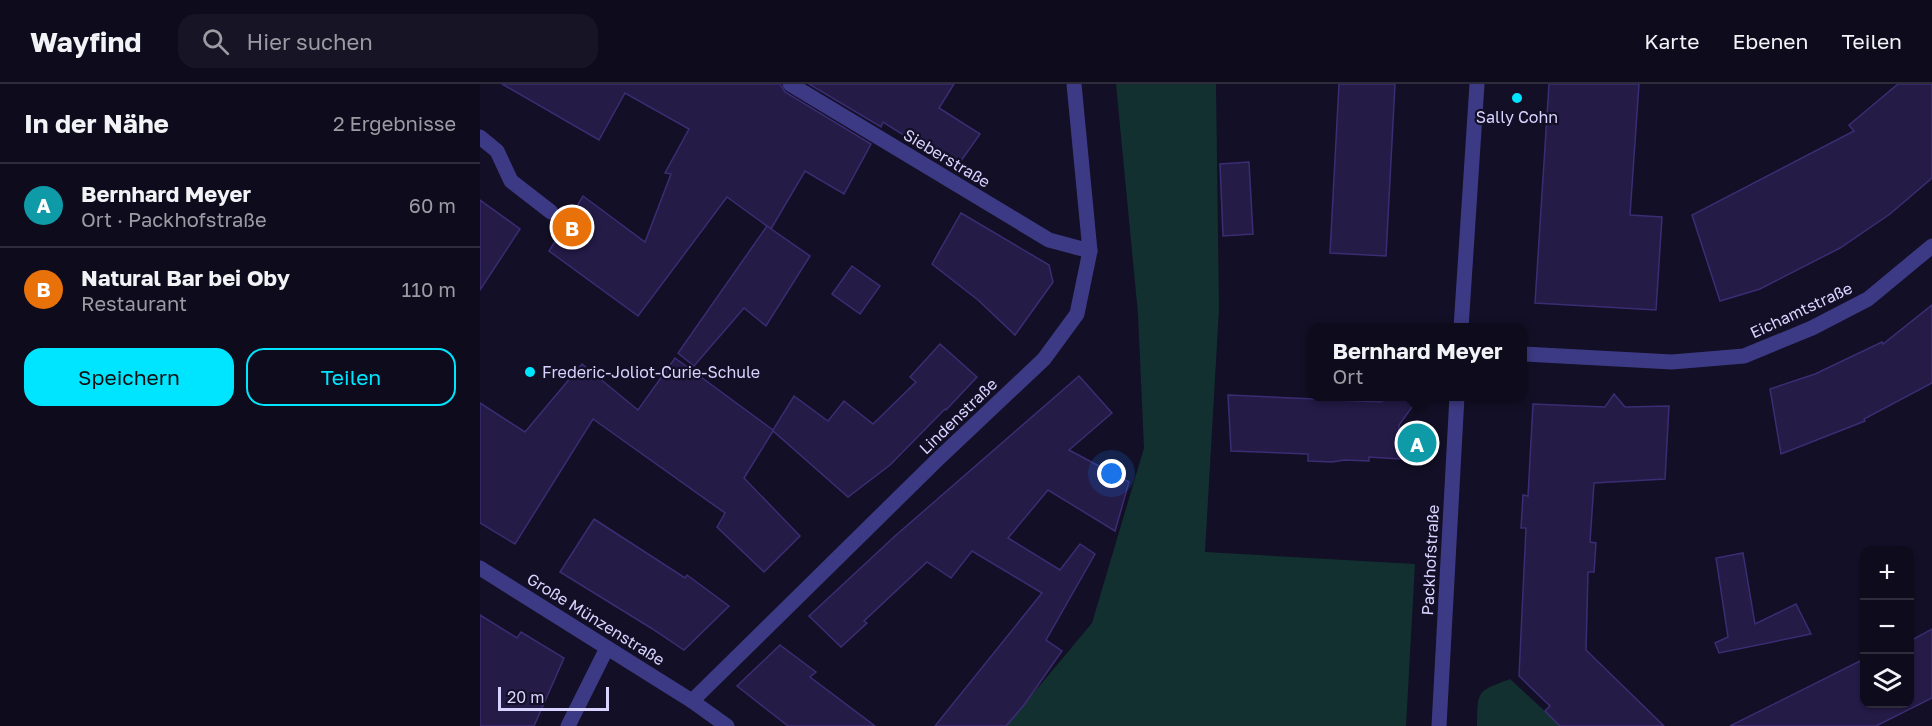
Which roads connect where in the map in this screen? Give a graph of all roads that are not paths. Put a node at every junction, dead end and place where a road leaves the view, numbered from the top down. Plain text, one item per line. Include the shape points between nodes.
1 (790, 84) edge
2 (1074, 84) edge
3 (1477, 84) edge
4 (480, 137) edge
5 (551, 212) dead end
6 (1932, 246) edge
7 (1090, 251) junction
8 (1461, 323) edge
9 (1527, 354) edge
10 (1457, 401) edge
11 (480, 568) edge
12 (607, 648) junction
13 (692, 701) junction
14 (568, 726) edge
15 (727, 726) edge
16 (1439, 726) edge

1 - 7 street, Sieberstraße via 1048,240
2 - 7 street, Lindenstraße
3 - 8 street
4 - 5 street via 497,151 511,181
6 - 9 street, Eichamtstraße via 1868,299 1744,356 1672,362
7 - 13 street, Lindenstraße via 1077,314 1044,359
10 - 16 street, Packhofstraße
11 - 12 street, Große Münzenstraße
12 - 13 street, Große Münzenstraße
12 - 14 street
13 - 15 street, Große Münzenstraße

